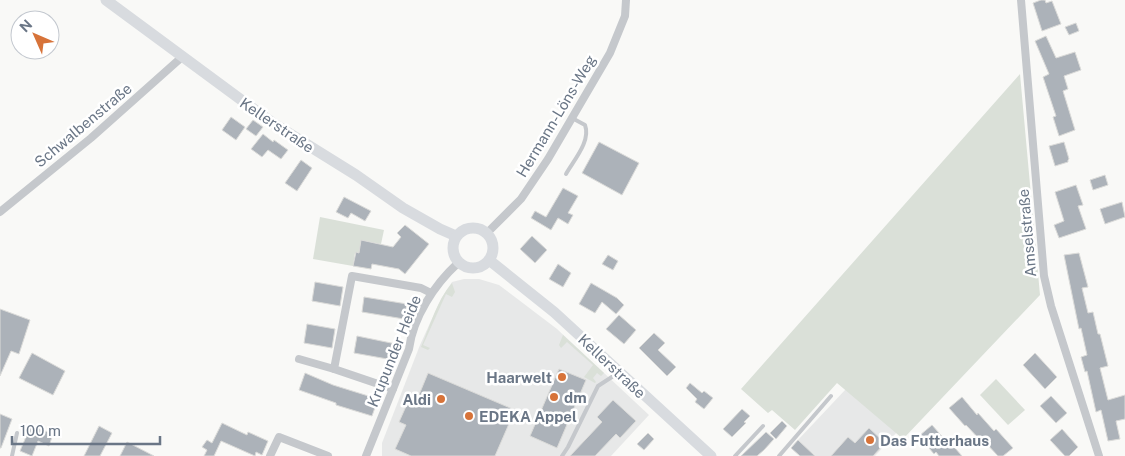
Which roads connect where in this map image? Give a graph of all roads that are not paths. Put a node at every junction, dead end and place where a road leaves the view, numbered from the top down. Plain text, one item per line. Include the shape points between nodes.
1 (106, 0) edge
2 (626, 0) edge
3 (1021, 0) edge
4 (182, 57) junction
5 (572, 118) junction
6 (566, 174) dead end
7 (0, 212) edge
8 (487, 233) junction
9 (456, 236) junction
10 (489, 260) junction
11 (458, 263) junction
12 (431, 294) junction
13 (299, 360) dead end
14 (334, 369) junction
15 (619, 372) junction
16 (393, 389) junction
17 (831, 396) dead end
18 (763, 426) dead end
19 (17, 433) dead end
20 (12, 456) edge
21 (270, 456) edge
22 (328, 456) edge
23 (366, 456) edge
24 (562, 456) edge
25 (711, 456) edge
26 (736, 456) edge
27 (779, 456) edge
28 (1099, 456) edge

1 - 4 main road, Kellerstraße
2 - 5 street, Hermann-Löns-Weg via 625,16 610,53
3 - 28 street, Amselstraße via 1044,276
4 - 7 street, Schwalbenstraße
4 - 9 main road, Kellerstraße via 274,124 403,208
5 - 6 lane via 585,125 587,132
5 - 8 street, Hermann-Löns-Weg via 521,199
8 - 9 main road via 474,227
8 - 10 main road via 493,246
9 - 11 main road via 452,250
10 - 11 main road via 480,267 468,268
10 - 15 main road, Kellerstraße via 554,312
11 - 12 street, Krupunder Heide via 439,281
12 - 14 street via 421,288 352,276
12 - 16 street, Krupunder Heide via 411,337 410,349
13 - 14 street
14 - 16 street
15 - 24 lane via 598,386
15 - 25 main road, Kellerstraße
16 - 23 street, Krupunder Heide
17 - 27 lane
18 - 26 lane
19 - 20 lane
21 - 22 street via 279,436

